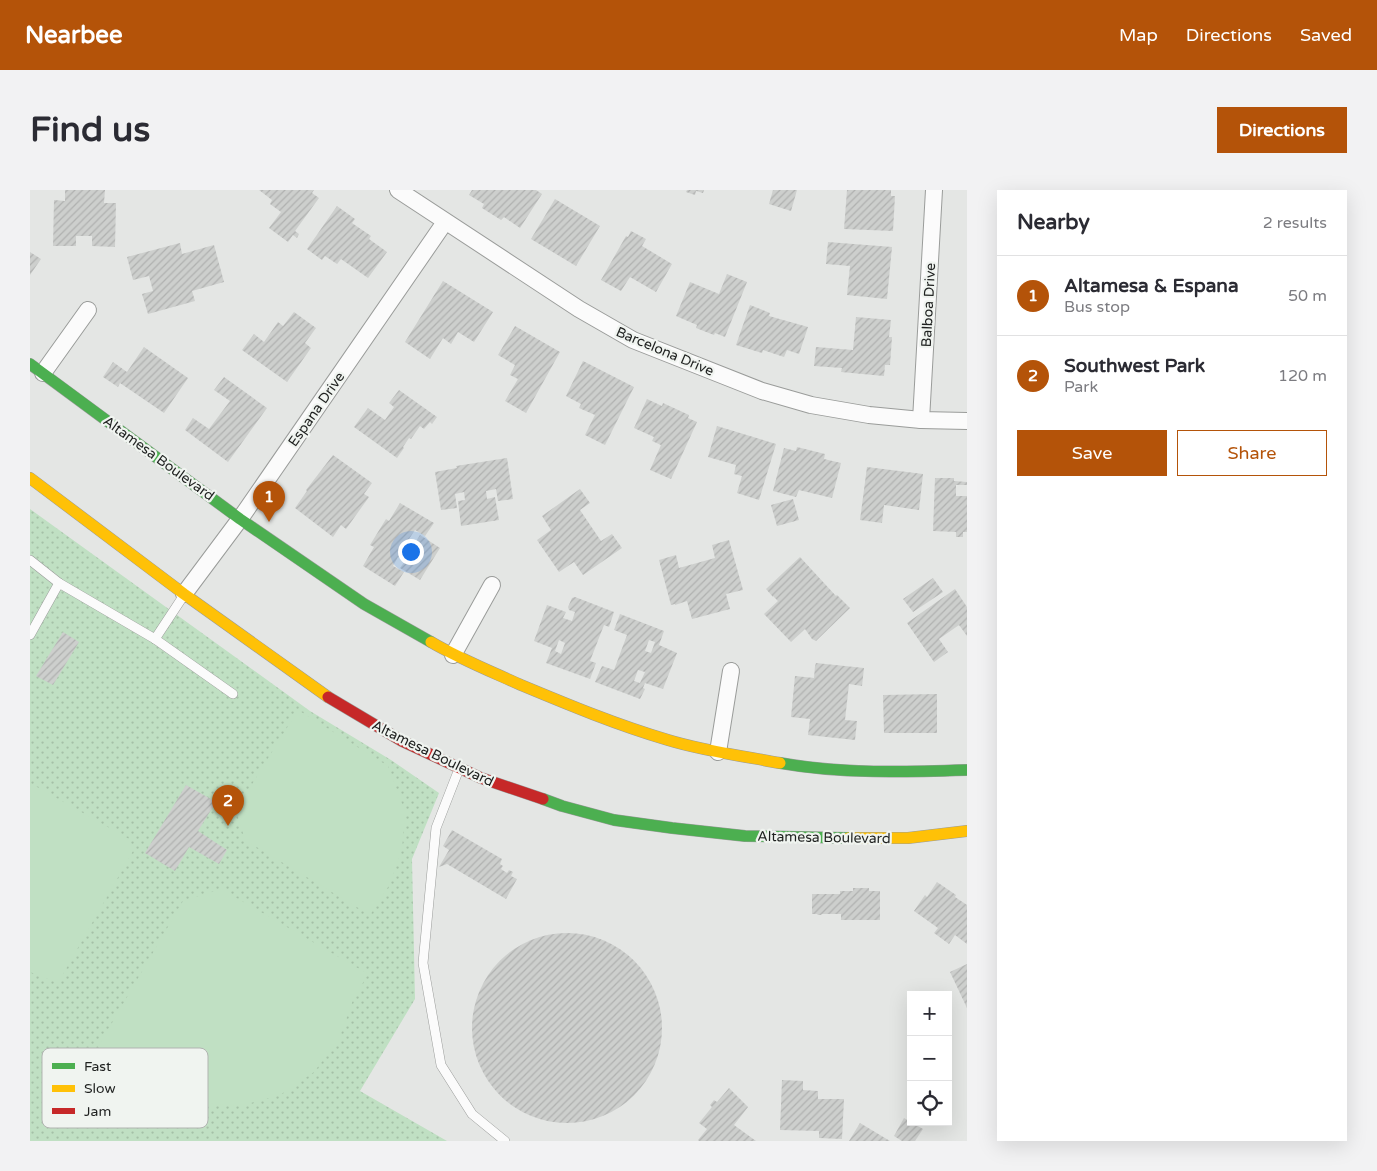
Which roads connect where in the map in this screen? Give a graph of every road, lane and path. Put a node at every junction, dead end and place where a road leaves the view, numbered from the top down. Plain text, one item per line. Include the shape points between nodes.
1 (398, 190) edge
2 (934, 190) edge
3 (444, 222) junction
4 (88, 310) dead end
5 (36, 368) edge
6 (922, 420) junction
7 (967, 421) edge
8 (30, 478) edge
9 (240, 519) junction
10 (30, 560) edge
11 (59, 583) junction
12 (492, 585) dead end
13 (184, 594) junction
14 (30, 635) edge
15 (155, 639) junction
16 (453, 655) junction
17 (731, 671) dead end
18 (233, 694) dead end
19 (718, 752) junction
20 (460, 768) junction
21 (967, 770) edge
22 (943, 771) junction
23 (967, 782) edge
24 (967, 831) edge
25 (506, 1141) edge

1 - 3 street, Barcelona Drive
2 - 6 street, Balboa Drive
3 - 6 street, Barcelona Drive via 579,310 633,340 762,391 811,405
3 - 9 street, Espana Drive
4 - 5 street, Altamesa Boulevard
5 - 9 main road, Altamesa Boulevard
6 - 7 street, Barcelona Drive
8 - 13 main road, Altamesa Boulevard
9 - 13 street, Espana Drive
9 - 16 main road, Altamesa Boulevard via 364,604
10 - 11 lane
11 - 14 lane
11 - 15 lane
12 - 16 street
13 - 15 lane
13 - 20 main road, Altamesa Boulevard via 336,703 402,741
15 - 18 lane
16 - 19 main road, Altamesa Boulevard via 617,723
17 - 19 street
19 - 22 main road, Altamesa Boulevard via 829,769
20 - 24 main road, Altamesa Boulevard via 571,808 614,820 672,828 801,838 908,838
20 - 25 lane via 436,828 423,963 441,1066 472,1114
21 - 22 main road, Altamesa Boulevard
22 - 23 main road

